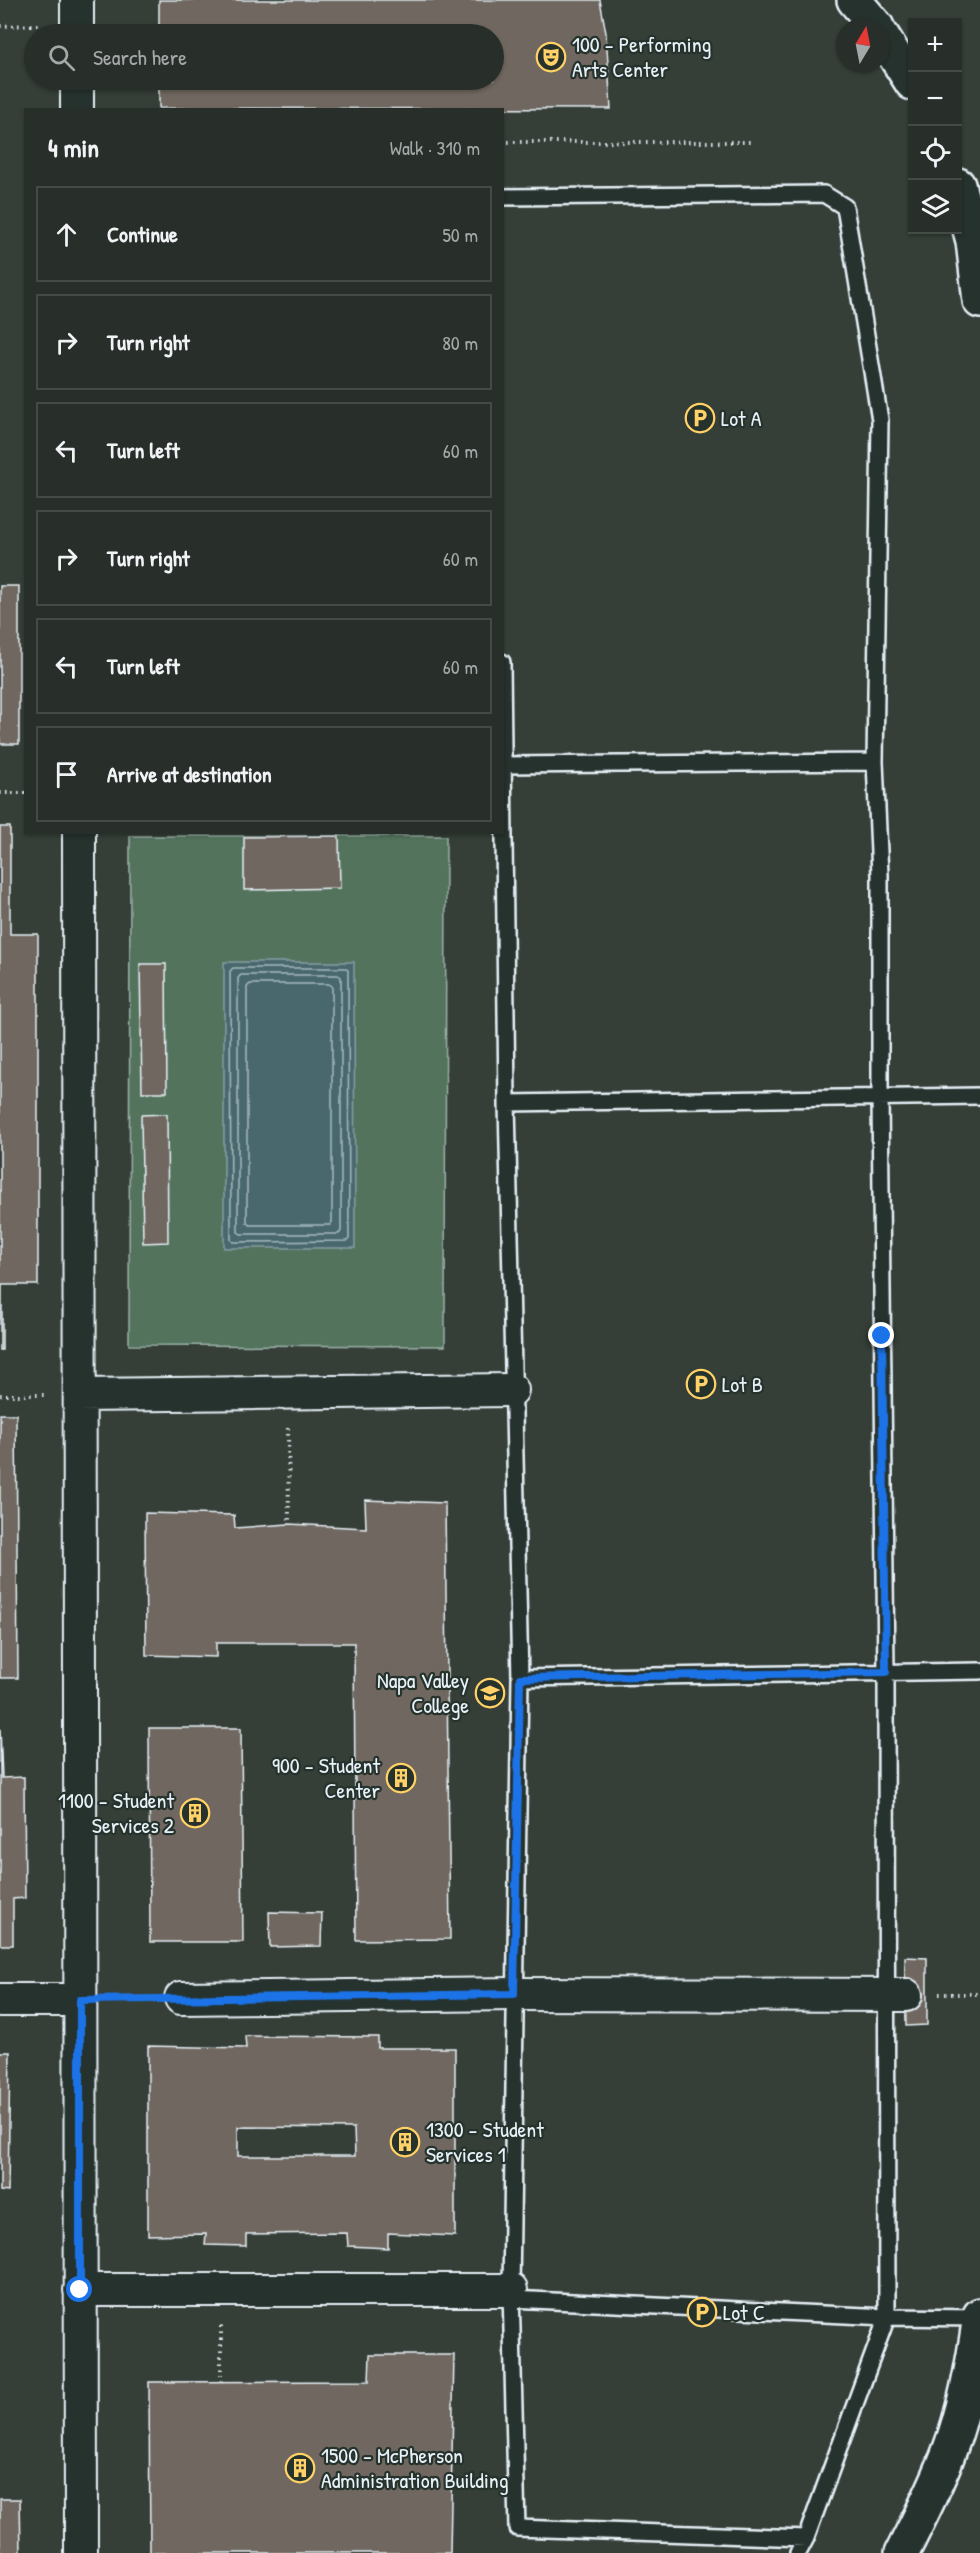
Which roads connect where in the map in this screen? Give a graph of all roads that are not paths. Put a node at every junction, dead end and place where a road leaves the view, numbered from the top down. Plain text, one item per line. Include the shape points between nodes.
1 (77, 0) edge
2 (854, 0) edge
3 (869, 18) edge
4 (77, 24) edge
5 (890, 48) edge
6 (908, 77) edge
7 (77, 90) edge
8 (77, 108) edge
9 (504, 197) edge
10 (962, 203) edge
11 (980, 302) edge
12 (875, 762) junction
13 (504, 765) edge
14 (79, 834) edge
15 (504, 834) edge
16 (980, 1096) edge
17 (879, 1097) junction
18 (507, 1103) junction
19 (512, 1390) junction
20 (80, 1395) junction
21 (980, 1671) edge
22 (886, 1672) junction
23 (520, 1678) junction
24 (514, 1994) junction
25 (896, 1995) junction
26 (181, 1998) road end
27 (0, 2000) edge
28 (80, 2000) junction
29 (80, 2290) junction
30 (511, 2295) junction
31 (886, 2317) junction
32 (980, 2317) edge
33 (806, 2538) junction
34 (81, 2553) edge
35 (798, 2553) edge
36 (902, 2553) edge

1 - 4 street
2 - 3 street
5 - 6 street
7 - 8 street
9 - 12 lane via 824,194 845,207 880,420
10 - 11 street via 973,242
12 - 13 lane
12 - 17 lane via 880,875
14 - 20 street
15 - 18 lane
16 - 17 lane
17 - 18 lane
17 - 22 lane
18 - 19 lane
19 - 20 street
19 - 23 lane
20 - 28 street
21 - 22 lane
22 - 23 lane
22 - 25 lane
23 - 24 lane
24 - 25 street
24 - 26 street
24 - 30 lane
25 - 31 lane
27 - 28 street
28 - 29 street
29 - 30 street
29 - 34 street
30 - 31 lane
30 - 33 lane via 517,2528
31 - 32 lane
31 - 33 lane
32 - 36 street via 951,2447
33 - 35 lane

